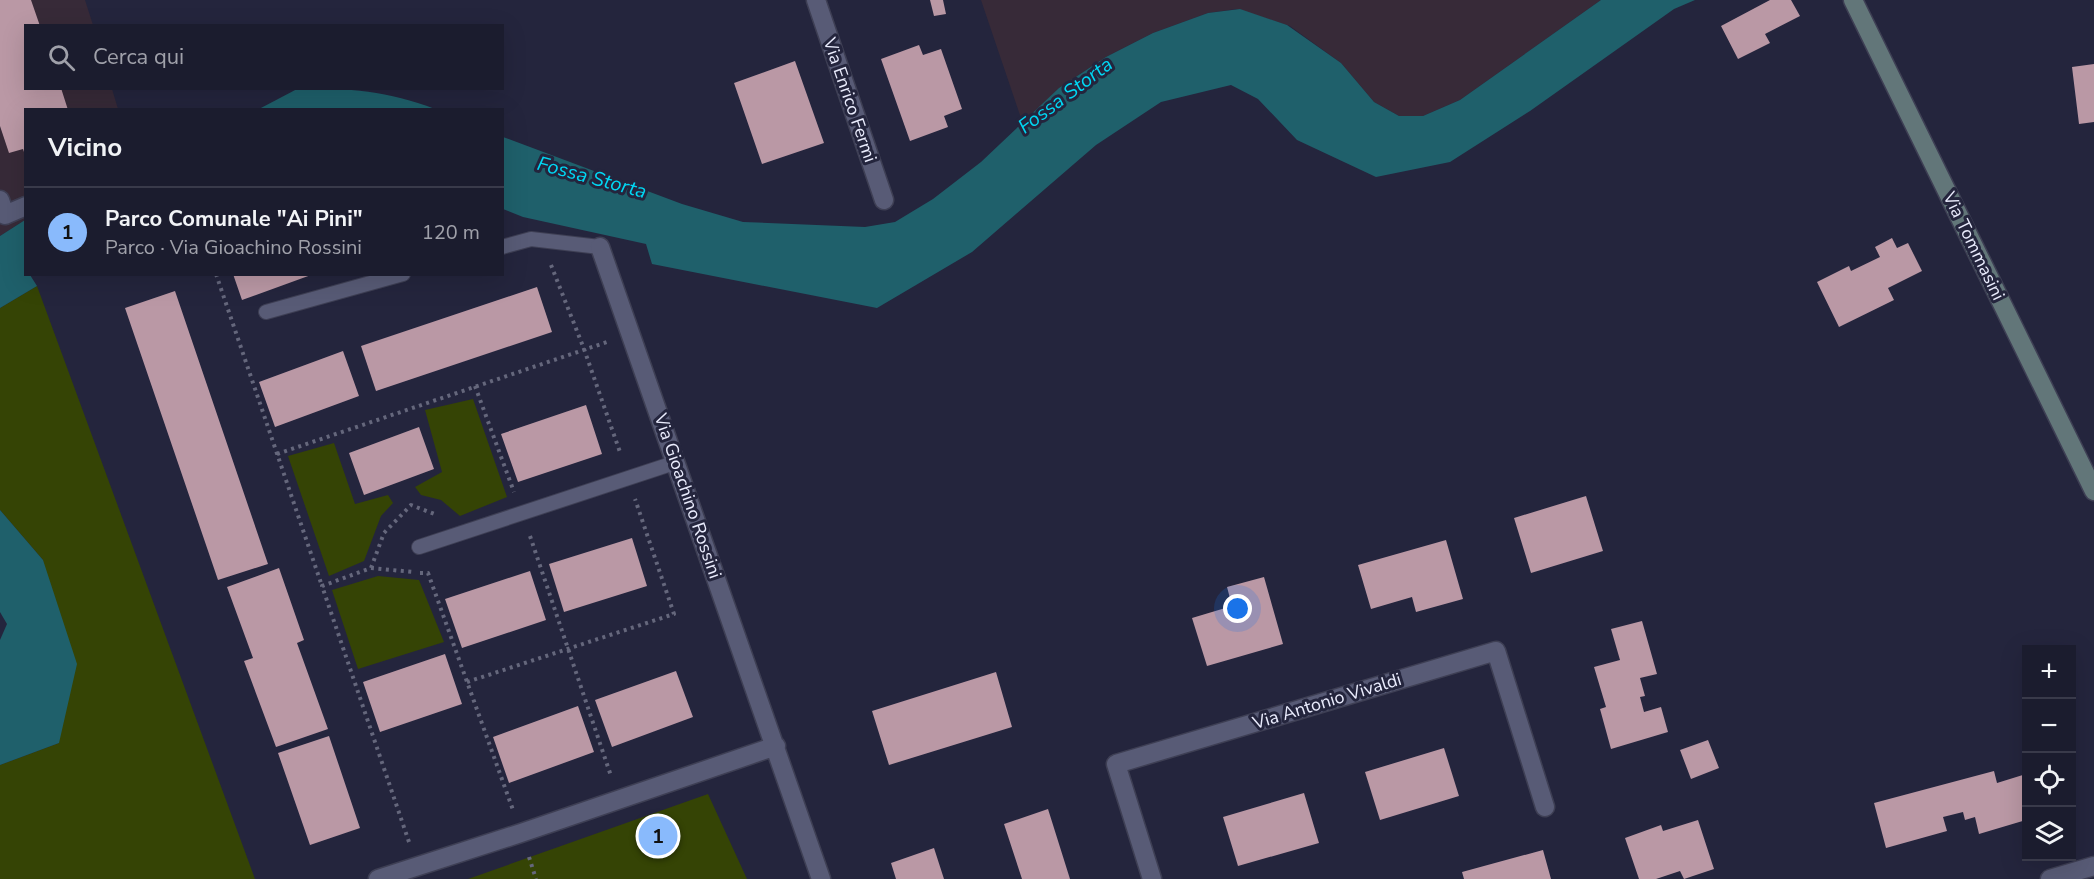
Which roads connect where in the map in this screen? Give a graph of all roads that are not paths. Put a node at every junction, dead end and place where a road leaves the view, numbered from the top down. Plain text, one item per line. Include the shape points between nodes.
1 (816, 0) edge
2 (1853, 0) edge
3 (0, 200) edge
4 (884, 200) dead end
5 (24, 207) edge
6 (504, 246) edge
7 (600, 247) joint
8 (396, 276) edge
9 (266, 312) dead end
10 (676, 462) junction
11 (2094, 491) edge
12 (419, 547) dead end
13 (776, 746) junction
14 (1545, 807) dead end
15 (2094, 866) edge
16 (378, 879) edge
17 (821, 879) edge
18 (1152, 879) edge
19 (2050, 879) edge

1 - 4 street, Via Enrico Fermi
2 - 11 street, Via Tommasini
3 - 5 street via 5,215
6 - 7 lane via 531,239
7 - 10 street, Via Gioachino Rossini
8 - 9 lane
10 - 12 lane
10 - 13 street, Via Gioachino Rossini
13 - 16 street
13 - 17 street, Via Gioachino Rossini
14 - 18 street, Via Antonio Vivaldi via 1496,651 1116,764
15 - 19 street

